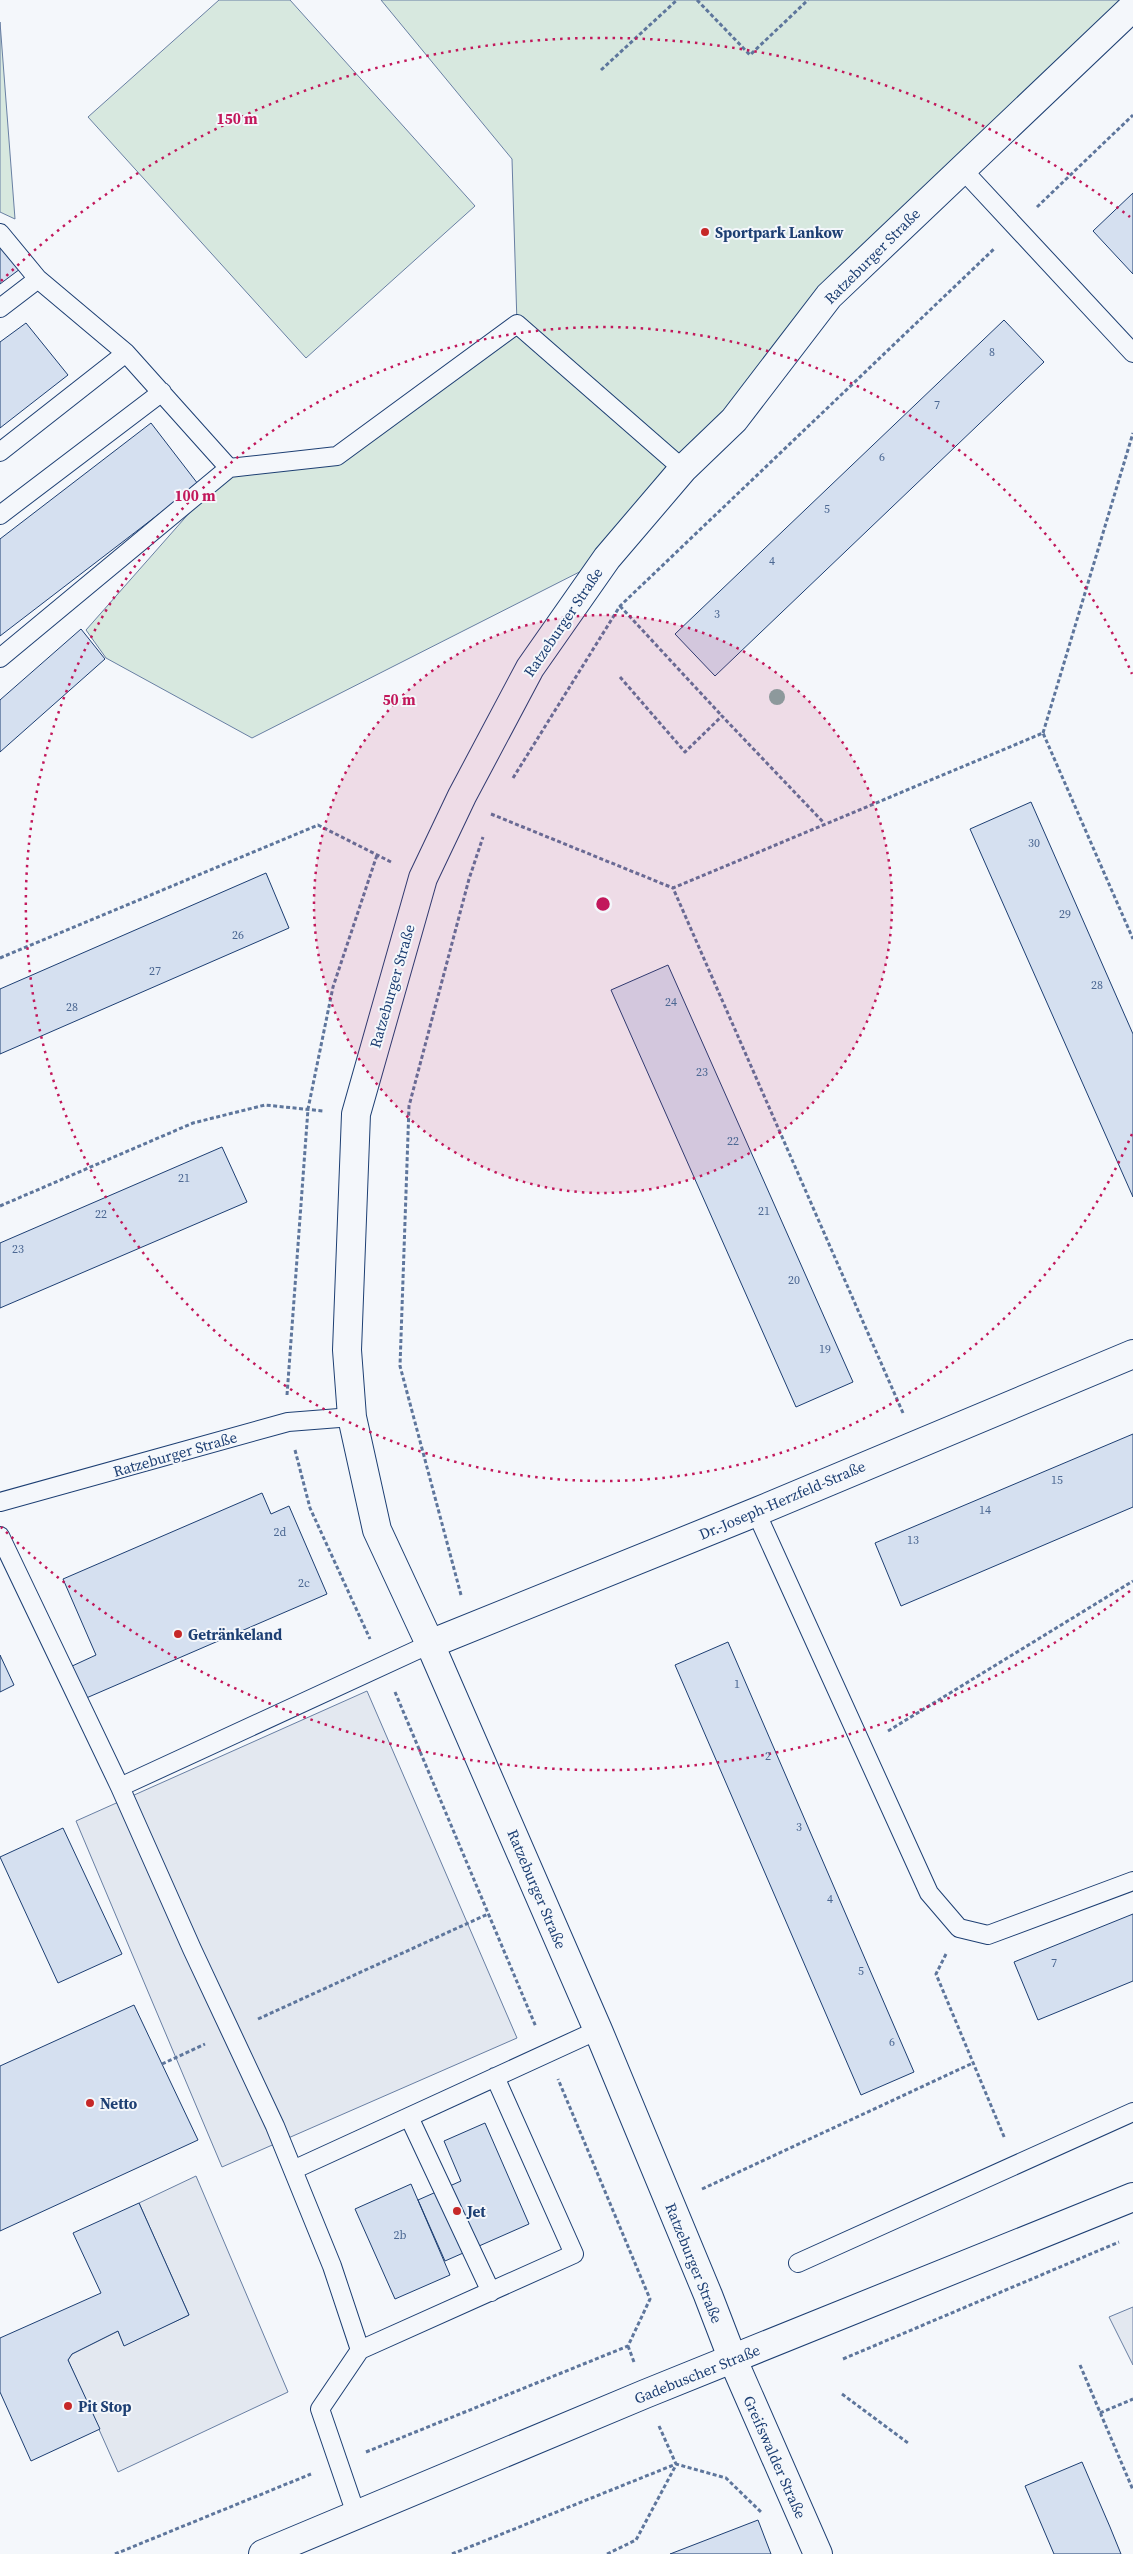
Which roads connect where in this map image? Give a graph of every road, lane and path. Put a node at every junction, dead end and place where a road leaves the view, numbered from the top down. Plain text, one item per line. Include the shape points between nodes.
1 (677, 0) edge
2 (697, 0) edge
3 (808, 0) edge
4 (1133, 7) edge
5 (601, 70) dead end
6 (1133, 115) edge
7 (962, 169) junction
8 (1017, 227) junction
9 (0, 232) edge
10 (38, 279) junction
11 (0, 308) edge
12 (126, 353) junction
13 (1133, 353) edge
14 (162, 392) junction
15 (1133, 433) edge
16 (0, 452) edge
17 (229, 468) junction
18 (683, 469) junction
19 (0, 516) edge
20 (620, 606) junction
21 (0, 658) edge
22 (620, 677) dead end
23 (722, 716) junction
24 (1043, 733) junction
25 (511, 781) dead end
26 (462, 796) junction
27 (496, 806) dead end
28 (490, 814) junction
29 (824, 823) junction
30 (488, 824) dead end
31 (484, 833) dead end
32 (377, 855) junction
33 (423, 878) junction
34 (673, 888) junction
35 (1133, 939) edge
36 (0, 958) edge
37 (308, 1109) junction
38 (356, 1114) junction
39 (0, 1206) edge
40 (1133, 1354) edge
41 (352, 1417) junction
42 (288, 1422) junction
43 (916, 1444) junction
44 (0, 1502) edge
45 (756, 1512) junction
46 (0, 1536) edge
47 (1133, 1581) edge
48 (474, 1625) junction
49 (430, 1644) junction
50 (384, 1666) junction
51 (862, 1747) junction
52 (120, 1787) junction
53 (1133, 1882) edge
54 (488, 1914) junction
55 (959, 1928) junction
56 (598, 2030) junction
57 (231, 2032) junction
58 (547, 2053) junction
59 (973, 2063) junction
60 (162, 2064) dead end
61 (495, 2077) junction
62 (1133, 2112) edge
63 (409, 2117) junction
64 (1016, 2165) junction
65 (293, 2170) junction
66 (1133, 2197) edge
67 (670, 2204) junction
68 (1124, 2240) dead end
69 (798, 2262) dead end
70 (491, 2292) junction
71 (360, 2350) junction
72 (843, 2359) dead end
73 (733, 2360) junction
74 (1080, 2365) dead end
75 (842, 2394) dead end
76 (1133, 2399) edge
77 (1100, 2413) junction
78 (908, 2443) dead end
79 (338, 2463) junction
80 (676, 2464) junction
81 (1133, 2490) edge
82 (356, 2514) junction
83 (764, 2516) dead end
84 (115, 2554) edge
85 (263, 2554) edge
86 (452, 2554) edge
87 (607, 2554) edge
88 (818, 2554) edge

1 - 5 path
2 - 3 path via 750,55
4 - 7 street, Ratzeburger Straße
6 - 8 path
7 - 8 lane
7 - 18 street, Ratzeburger Straße via 829,296 734,420
8 - 13 lane
8 - 20 path
9 - 10 lane
10 - 11 lane
10 - 12 lane
12 - 14 lane
12 - 16 lane
14 - 17 lane
14 - 19 lane
15 - 24 path
17 - 18 lane via 337,456 517,324
17 - 21 lane
18 - 26 street, Ratzeburger Straße via 607,558 530,668
20 - 23 path
20 - 25 path
22 - 23 path via 685,752
23 - 29 path
24 - 29 path
24 - 35 path
26 - 28 path
26 - 33 street, Ratzeburger Straße
27 - 28 path
28 - 30 path
28 - 34 path
29 - 34 path
31 - 48 path via 409,1106 400,1366 458,1587
32 - 33 path
32 - 36 path via 318,825
32 - 37 path via 333,988
33 - 38 street, Ratzeburger Straße
34 - 43 path
37 - 38 path
37 - 39 path via 265,1105 193,1122
37 - 42 path via 286,1385
38 - 41 street, Ratzeburger Straße via 348,1350
40 - 43 street, Dr.-Joseph-Herzfeld-Straße
41 - 42 lane, Ratzeburger Straße
41 - 49 street, Ratzeburger Straße via 377,1530
42 - 44 lane, Ratzeburger Straße
42 - 50 path via 310,1508
43 - 45 street, Dr.-Joseph-Herzfeld-Straße
45 - 48 street, Dr.-Joseph-Herzfeld-Straße
45 - 51 lane
46 - 52 lane
47 - 51 path
48 - 49 street, Dr.-Joseph-Herzfeld-Straße
49 - 50 lane
49 - 56 street, Ratzeburger Straße
50 - 52 lane
50 - 54 path
51 - 55 lane via 929,1893
52 - 57 lane
53 - 55 lane via 988,1935
54 - 57 path
54 - 58 path
55 - 59 path via 936,1974
56 - 58 lane
56 - 67 street, Ratzeburger Straße
57 - 60 path
57 - 65 lane
58 - 61 lane
58 - 79 path via 650,2299 628,2346
59 - 64 path
59 - 67 path
61 - 63 lane
61 - 70 lane via 574,2254
62 - 64 lane
63 - 65 lane
63 - 70 lane
64 - 69 lane
65 - 71 lane via 332,2266
66 - 73 street, Gadebuscher Straße
67 - 73 street, Ratzeburger Straße
68 - 72 path
70 - 71 lane
71 - 79 lane via 320,2409
73 - 82 street, Gadebuscher Straße
73 - 88 street, Greifswalder Straße
74 - 77 path
75 - 78 path
76 - 77 path
77 - 81 path
79 - 82 lane
79 - 84 path
80 - 83 path via 726,2478
80 - 86 path
80 - 87 path via 636,2540
82 - 85 street, Gadebuscher Straße

